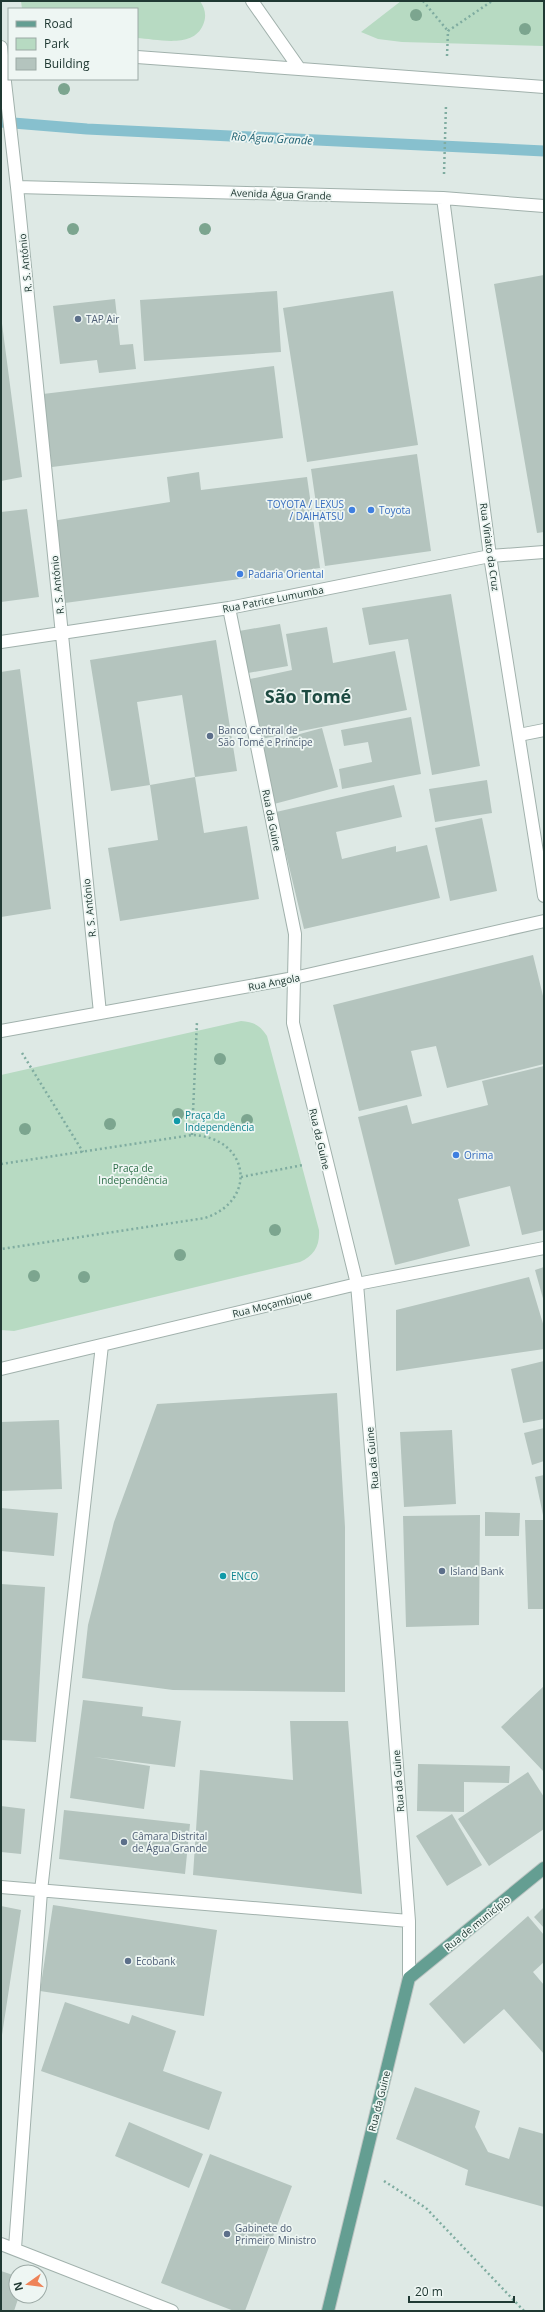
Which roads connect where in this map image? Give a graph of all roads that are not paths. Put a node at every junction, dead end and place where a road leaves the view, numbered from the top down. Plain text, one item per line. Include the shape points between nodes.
1 (252, 1) edge
2 (4, 48) edge
3 (138, 57) edge
4 (299, 68) junction
5 (544, 87) edge
6 (17, 187) junction
7 (443, 198) junction
8 (544, 206) edge
9 (544, 552) edge
10 (490, 556) junction
11 (229, 608) junction
12 (62, 633) junction
13 (1, 642) edge
14 (544, 730) edge
15 (518, 735) junction
16 (544, 896) edge
17 (544, 920) edge
18 (294, 978) junction
19 (100, 1013) junction
20 (4, 1030) edge
21 (544, 1248) edge
22 (357, 1284) junction
23 (102, 1345) junction
24 (1, 1369) edge
25 (544, 1868) edge
26 (1, 1887) edge
27 (41, 1891) junction
28 (409, 1921) junction
29 (409, 1978) junction
30 (1, 2244) edge
31 (15, 2248) junction
32 (172, 2311) edge
33 (328, 2311) edge

1 - 4 street
2 - 6 street, R. S. António
3 - 4 street
4 - 5 street
6 - 7 street, Avenida Água Grande
6 - 12 street, R. S. António
7 - 8 street, Avenida Água Grande
7 - 10 street, Rua Viriato da Cruz
9 - 10 street, Rua Patrice Lumumba
10 - 11 street, Rua Patrice Lumumba
10 - 15 street, Rua Viriato da Cruz
11 - 12 street, Rua Patrice Lumumba
11 - 18 street, Rua da Guine via 295,934
12 - 13 street, Rua Patrice Lumumba
12 - 19 street, R. S. António
14 - 15 street
15 - 16 street, Rua Viriato da Cruz
17 - 18 street, Rua Angola
18 - 19 street, Rua Angola
18 - 22 street, Rua da Guine via 293,1023
19 - 20 street, Rua Angola
21 - 22 street, Rua Moçambique
22 - 23 street, Rua Moçambique
22 - 28 street, Rua da Guine via 390,1663
23 - 24 street, Rua Moçambique
23 - 27 street
25 - 29 main road, Rua de município
26 - 27 street
27 - 28 street
27 - 31 street
28 - 29 street, Rua da Guine
29 - 33 main road, Rua da Guine
30 - 31 street
31 - 32 street

